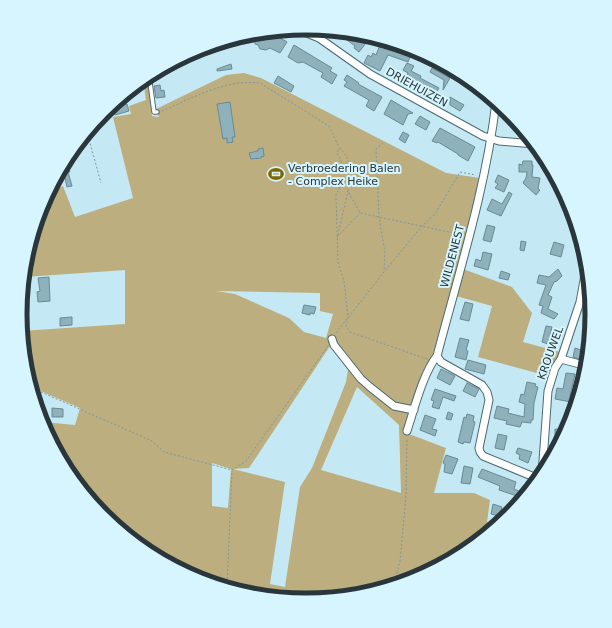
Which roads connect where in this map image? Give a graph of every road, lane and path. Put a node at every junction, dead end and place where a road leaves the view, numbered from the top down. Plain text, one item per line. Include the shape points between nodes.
1 (313, 35) edge
2 (150, 83) edge
3 (495, 109) edge
4 (157, 112) joint
5 (89, 139) edge
6 (491, 139) junction
7 (383, 143) dead end
8 (526, 143) edge
9 (339, 148) junction
10 (483, 176) junction
11 (101, 183) dead end
12 (348, 190) junction
13 (360, 213) junction
14 (379, 217) junction
15 (422, 226) junction
16 (469, 236) junction
17 (337, 237) junction
18 (384, 272) junction
19 (583, 284) edge
20 (348, 317) junction
21 (332, 339) junction
22 (435, 359) junction
23 (561, 359) junction
24 (581, 364) edge
25 (39, 392) edge
26 (414, 410) junction
27 (407, 431) joint
28 (543, 462) edge
29 (232, 470) junction
30 (533, 476) edge
31 (396, 578) edge
32 (227, 581) edge

1 - 6 street, DRIEHUIZEN via 370,74
2 - 4 lane via 154,112
3 - 6 street, WILDENEST
4 - 9 path via 221,86 249,81 260,82 329,126
5 - 11 path
6 - 8 street, DRIEHUIZEN
6 - 10 street, WILDENEST
7 - 14 path via 376,149
9 - 12 path via 344,152 350,166
9 - 17 path via 337,153 344,167 344,177 336,195
10 - 15 path via 460,172 435,214
10 - 16 street, WILDENEST
12 - 13 path
12 - 17 path
13 - 14 path
13 - 17 path
14 - 15 path
14 - 18 path via 385,253
15 - 16 path
15 - 18 path
16 - 22 street, WILDENEST
17 - 20 path via 338,262 344,281
18 - 20 path
19 - 23 street, KROUWEL
20 - 21 path
20 - 22 path via 346,326 350,332
21 - 26 street via 334,345 370,387 394,406
21 - 29 path via 246,461
22 - 26 street, WILDENEST
22 - 30 street via 482,386 488,395 479,448 483,456
23 - 24 street
23 - 28 street, KROUWEL via 555,368 548,391
25 - 29 path via 152,441 164,452
26 - 27 street, WILDENEST
27 - 31 path via 406,496 400,561
29 - 32 path

